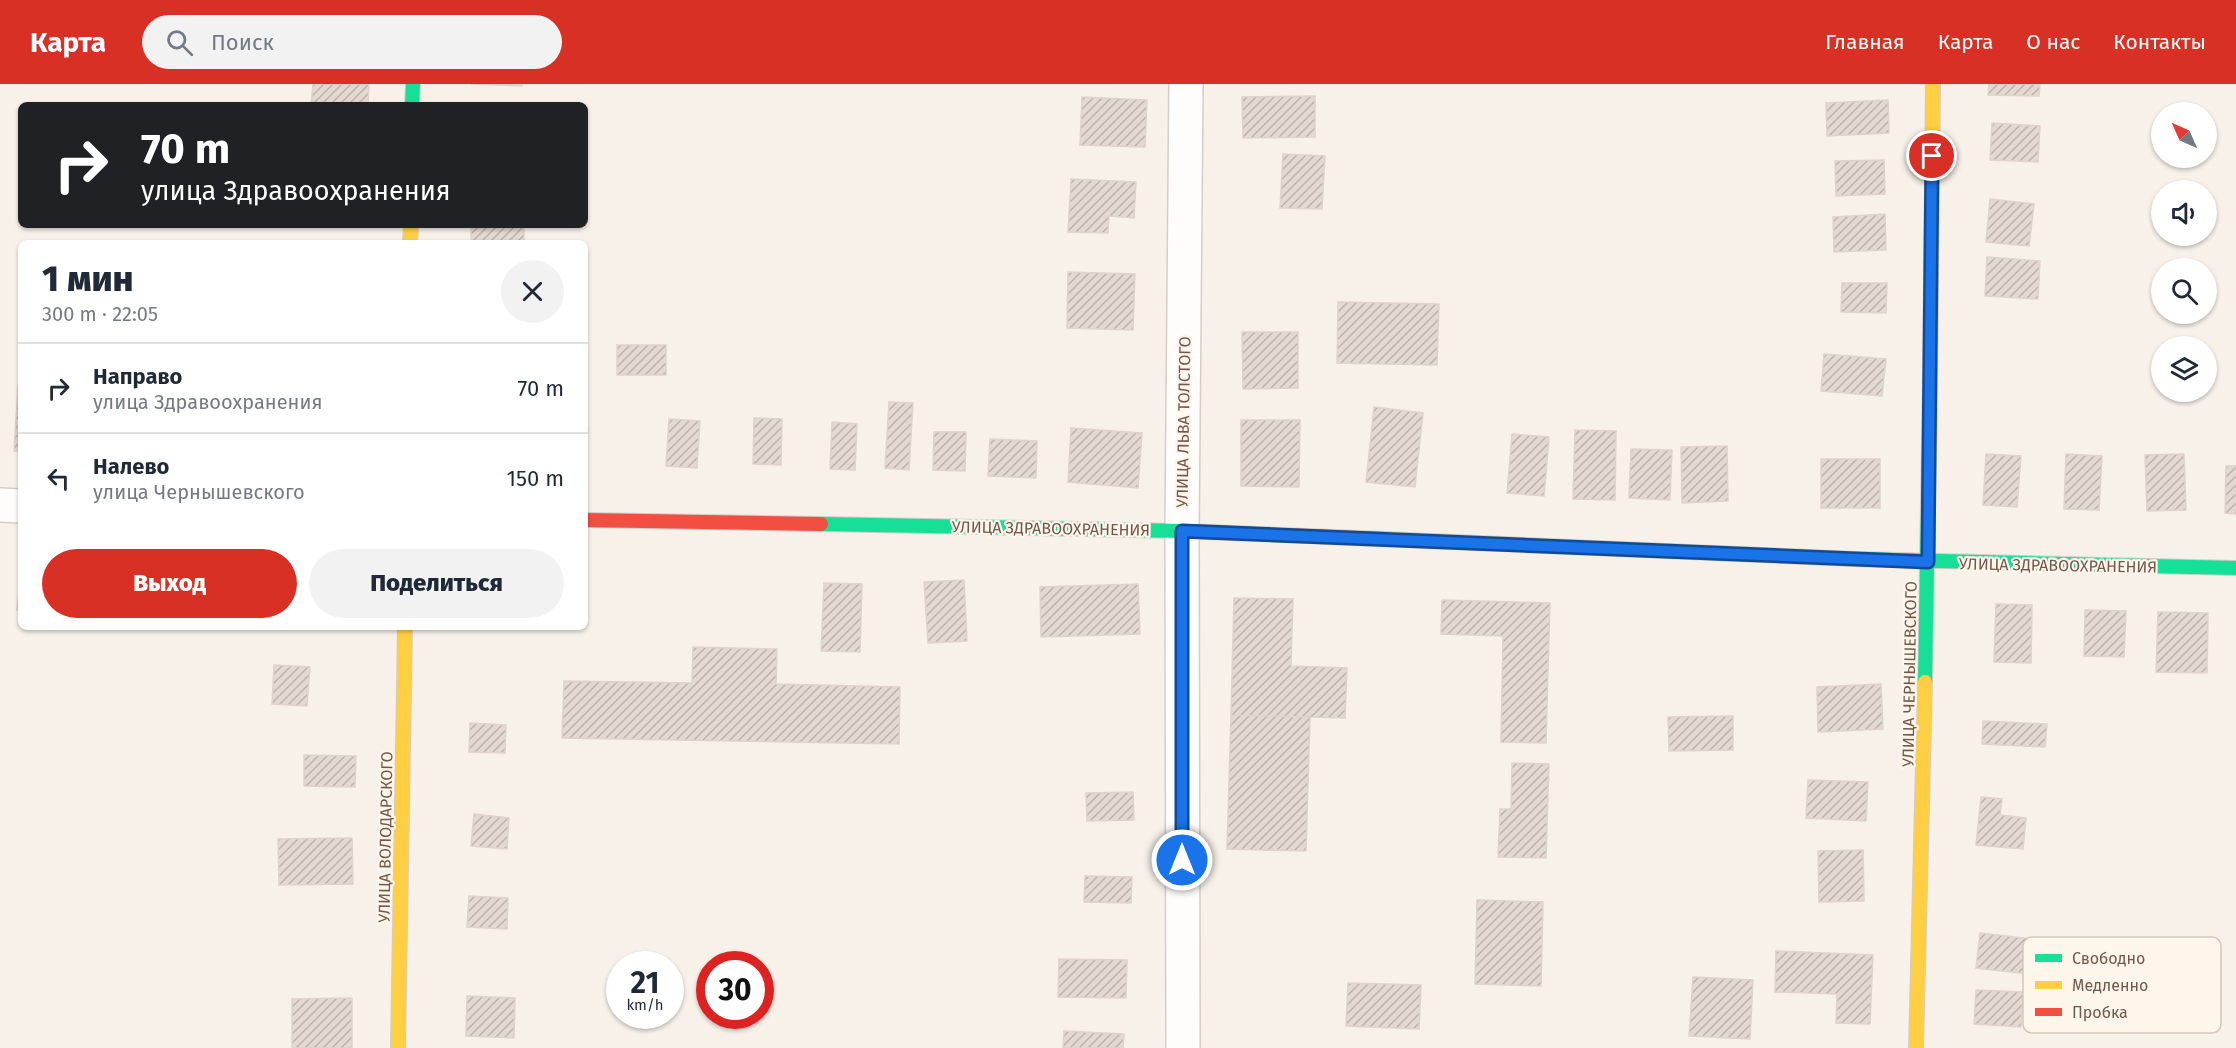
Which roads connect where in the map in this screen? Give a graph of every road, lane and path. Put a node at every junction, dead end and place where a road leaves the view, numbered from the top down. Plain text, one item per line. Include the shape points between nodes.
1 (413, 84) edge
2 (1186, 84) edge
3 (1933, 84) edge
4 (412, 102) edge
5 (0, 505) edge
6 (18, 506) edge
7 (588, 520) edge
8 (1182, 531) junction
9 (1928, 562) junction
10 (2236, 568) edge
11 (405, 630) edge
12 (398, 1048) edge
13 (1183, 1048) edge
14 (1916, 1048) edge

1 - 4 street
2 - 8 street, УЛИЦА ЛЬВА ТОЛСТОГО
3 - 9 street, УЛИЦА ЧЕРНЫШЕВСКОГО
5 - 6 street
7 - 8 street, УЛИЦА ЗДРАВООХРАНЕНИЯ
8 - 9 street, УЛИЦА ЗДРАВООХРАНЕНИЯ
8 - 13 street, УЛИЦА ЛЬВА ТОЛСТОГО
9 - 10 street, УЛИЦА ЗДРАВООХРАНЕНИЯ
9 - 14 street, УЛИЦА ЧЕРНЫШЕВСКОГО
11 - 12 street, УЛИЦА ВОЛОДАРСКОГО

